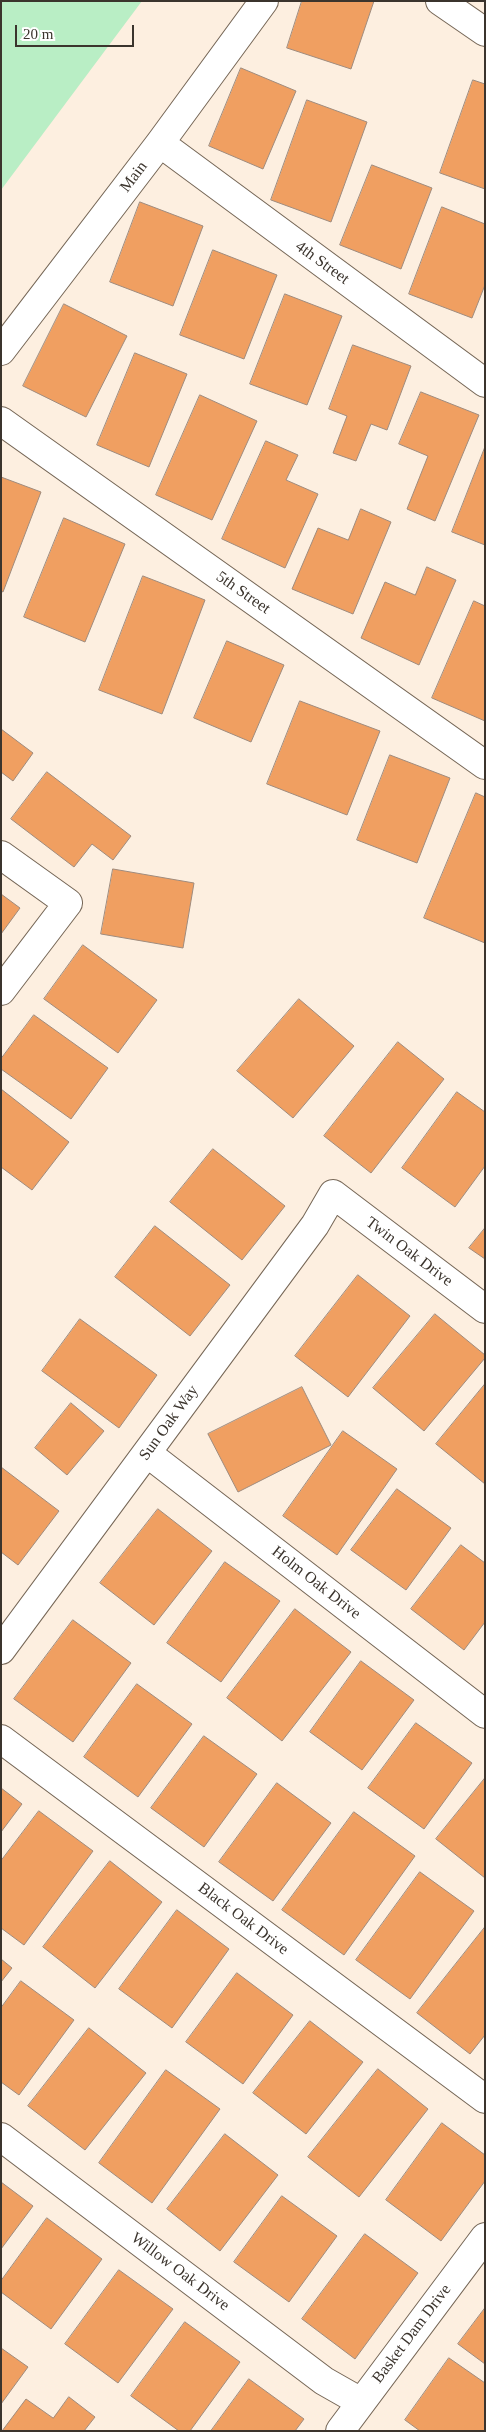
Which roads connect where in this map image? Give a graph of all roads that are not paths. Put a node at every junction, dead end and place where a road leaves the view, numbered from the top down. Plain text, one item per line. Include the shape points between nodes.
1 (264, 1) edge
2 (440, 1) edge
3 (485, 32) edge
4 (160, 143) junction
5 (1, 351) edge
6 (485, 383) edge
7 (1, 421) edge
8 (485, 765) edge
9 (1, 854) edge
10 (1, 991) edge
11 (333, 1194) joint
12 (485, 1309) edge
13 (147, 1453) junction
14 (1, 1650) edge
15 (485, 1714) edge
16 (1, 1739) edge
17 (485, 2099) edge
18 (1, 2137) edge
19 (485, 2237) edge
20 (361, 2402) junction
21 (340, 2431) edge

1 - 4 street, Main
2 - 3 street
4 - 5 street, Main
4 - 6 street, 4th Street
7 - 8 street, 5th Street
9 - 10 street via 68,903
11 - 12 street, Twin Oak Drive
11 - 13 street, Sun Oak Way via 315,1225
13 - 14 street, Sun Oak Way
13 - 15 street, Holm Oak Drive
16 - 17 street, Black Oak Drive
18 - 20 street, Willow Oak Drive via 324,2380
19 - 20 street, Basket Dam Drive
20 - 21 street, Basket Dam Drive

